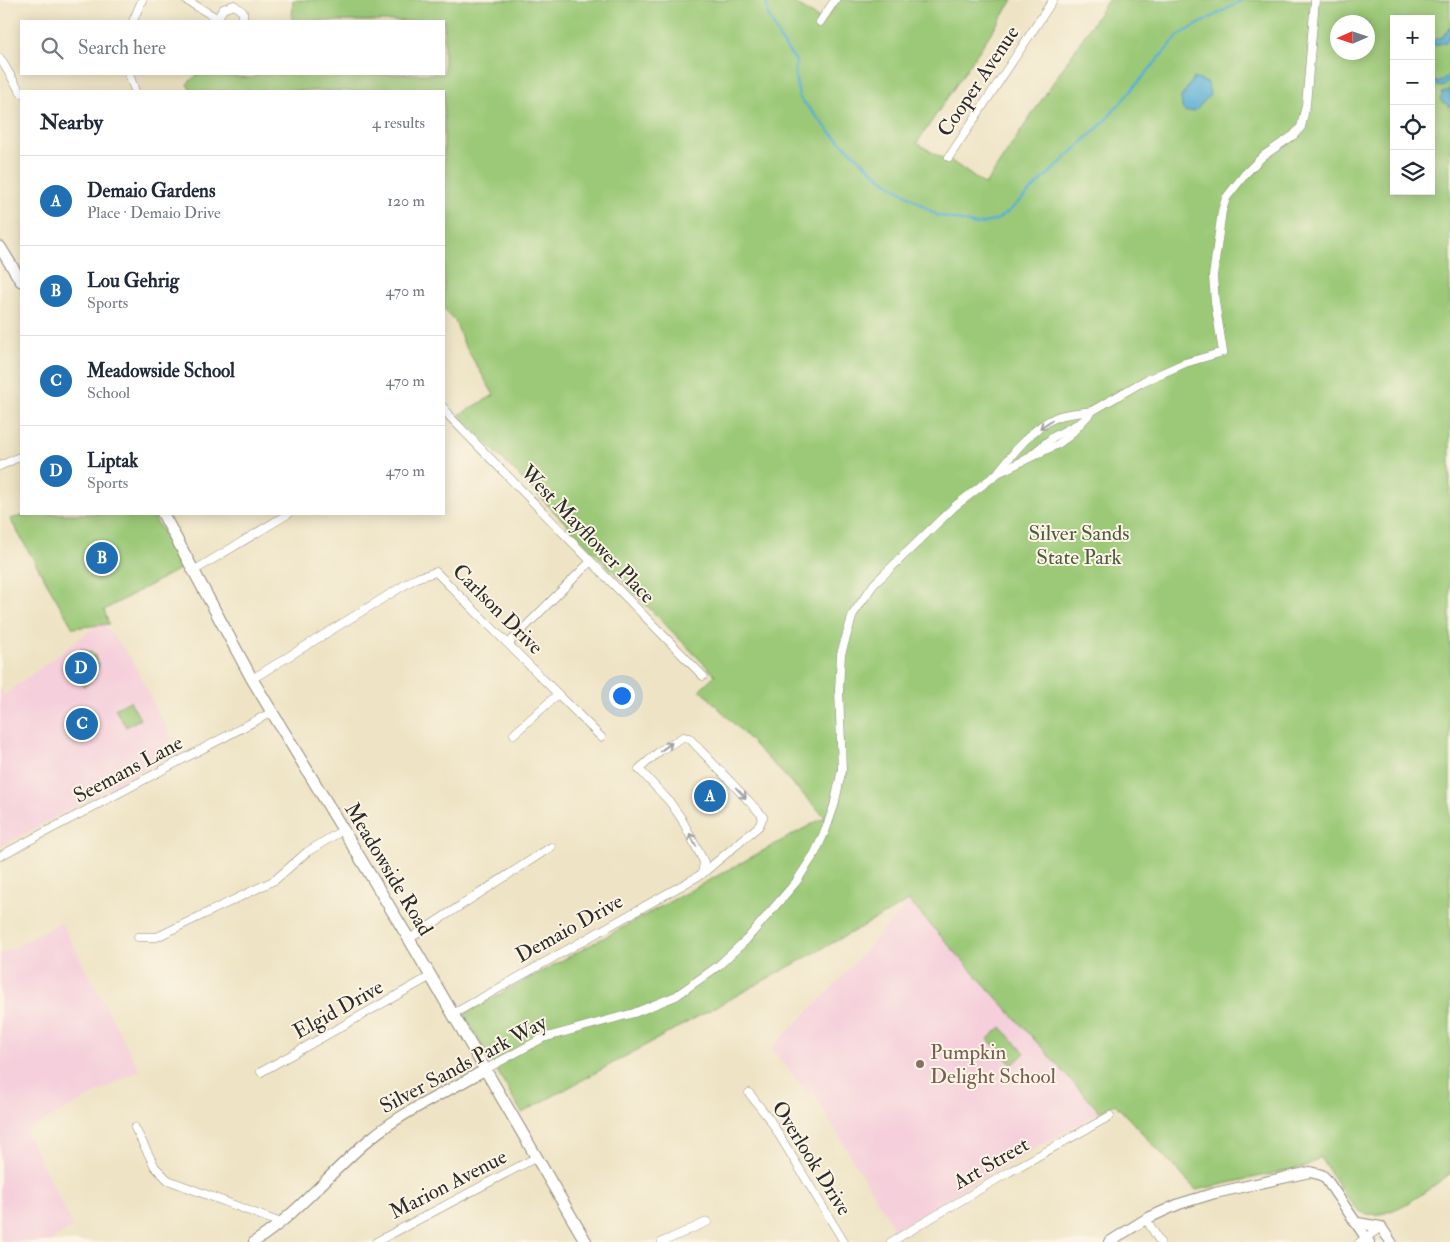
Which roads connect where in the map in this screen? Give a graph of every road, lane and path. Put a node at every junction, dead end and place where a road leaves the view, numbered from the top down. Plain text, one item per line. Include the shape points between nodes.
1 (142, 0) edge
2 (186, 0) edge
3 (834, 0) edge
4 (1053, 0) edge
5 (1315, 0) edge
6 (132, 20) edge
7 (218, 20) edge
8 (220, 20) edge
9 (244, 20) edge
10 (820, 22) dead end
11 (0, 58) edge
12 (129, 75) edge
13 (135, 90) edge
14 (20, 91) edge
15 (948, 157) dead end
16 (0, 247) edge
17 (20, 279) edge
18 (1092, 411) junction
19 (446, 418) edge
20 (20, 456) edge
21 (0, 466) edge
22 (998, 473) junction
23 (164, 515) edge
24 (286, 515) edge
25 (590, 562) junction
26 (195, 570) junction
27 (509, 643) junction
28 (703, 676) dead end
29 (252, 678) junction
30 (558, 694) junction
31 (272, 712) junction
32 (514, 734) dead end
33 (601, 737) dead end
34 (343, 830) junction
35 (551, 847) dead end
36 (0, 856) edge
37 (702, 874) junction
38 (138, 937) dead end
39 (409, 939) junction
40 (431, 976) junction
41 (453, 1014) junction
42 (486, 1069) junction
43 (262, 1072) dead end
44 (749, 1093) dead end
45 (1110, 1116) dead end
46 (135, 1128) dead end
47 (537, 1157) junction
48 (1146, 1219) junction
49 (707, 1222) dead end
50 (281, 1223) junction
51 (1358, 1223) junction
52 (1381, 1227) junction
53 (1365, 1240) edge
54 (254, 1242) edge
55 (376, 1242) edge
56 (586, 1242) edge
57 (662, 1242) edge
58 (844, 1242) edge
59 (892, 1242) edge
60 (1109, 1242) edge
61 (1160, 1242) edge
62 (1391, 1242) edge

1 - 6 street
2 - 7 street
3 - 10 street
4 - 15 street, Cooper Avenue
5 - 18 street, Silver Sands Park Way via 1306,105 1301,127 1245,174 1226,198 1222,211 1213,276 1224,352 1163,372
8 - 9 street via 223,9 234,5 243,12
11 - 14 street
12 - 13 street
16 - 17 main road
18 - 22 street, Silver Sands Park Way via 1028,458
18 -> 22 street, Silver Sands Park Way via 1050,420
19 - 25 street, West Mayflower Place
20 - 21 street
22 - 42 street, Silver Sands Park Way via 955,506 905,552 874,584 853,614 839,666 842,769 834,806 814,853 770,914 718,966 676,996 634,1013 543,1038
23 - 26 main road, Meadowside Road
24 - 26 street
25 - 27 street
25 - 28 street, West Mayflower Place
26 - 29 main road, Meadowside Road
27 - 29 street, Carlson Drive via 436,572 416,578
27 - 30 street, Carlson Drive
29 - 31 main road, Meadowside Road
30 - 32 street
30 - 33 street, Carlson Drive
31 - 34 main road, Meadowside Road
31 - 36 street, Seemans Lane
34 - 38 street via 307,852 275,880 157,937
34 - 39 main road, Meadowside Road
35 - 39 street
37 -> 37 street, Demaio Drive via 704,862 681,818 639,769 683,736 689,738 763,817 759,826
37 - 41 street, Demaio Drive
39 - 40 main road, Meadowside Road
40 - 41 main road, Meadowside Road
40 - 43 street, Elgid Drive
41 - 42 main road, Meadowside Road
42 - 47 main road, Meadowside Road
42 - 50 street, Silver Sands Park Way via 379,1132
44 - 58 street, Overlook Drive via 770,1120
45 - 59 street, Art Street
46 - 50 street via 155,1167 168,1180
47 - 55 street, Marion Avenue
47 - 56 main road, Meadowside Road
48 - 51 street via 1191,1200 1310,1172 1326,1179
48 - 60 street
48 - 61 street
49 - 57 street
50 - 54 street, Silver Sands Park Way
51 - 52 street
51 - 53 street
52 - 53 street
52 - 62 street

